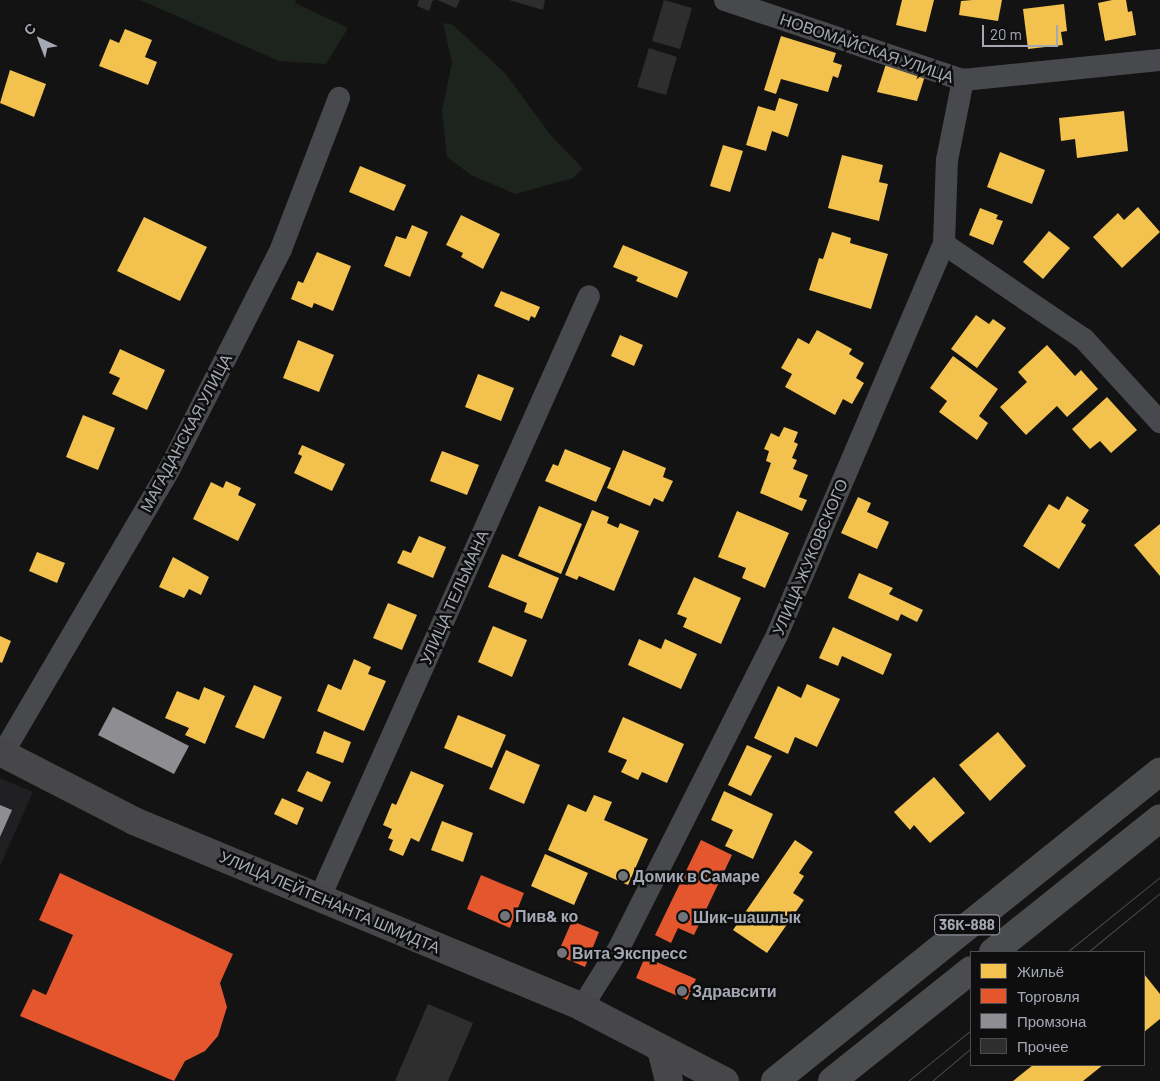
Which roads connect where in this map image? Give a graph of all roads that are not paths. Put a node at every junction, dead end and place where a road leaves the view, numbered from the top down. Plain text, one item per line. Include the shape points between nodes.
1 (725, 0) edge
2 (1160, 60) edge
3 (964, 80) junction
4 (339, 98) dead end
5 (944, 244) junction
6 (589, 296) dead end
7 (1160, 422) edge
8 (1, 753) edge
9 (1160, 771) edge
10 (1160, 818) edge
11 (320, 897) junction
12 (994, 951) edge
13 (970, 971) edge
14 (582, 1007) junction
15 (661, 1049) junction
16 (669, 1081) edge
17 (725, 1081) edge
18 (775, 1081) edge
19 (832, 1081) edge

1 - 3 street, НОВОМАЙСКАЯ УЛИЦА
2 - 3 street, НОВОМАЙСКАЯ УЛИЦА
3 - 5 street, УЛИЦА ЖУКОВСКОГО via 947,160
4 - 8 street, МАГАДАНСКАЯ УЛИЦА via 280,249 169,470
5 - 7 street via 1084,339
5 - 14 street, УЛИЦА ЖУКОВСКОГО via 777,635 619,948
6 - 11 street, УЛИЦА ТЕЛЬМАНА
8 - 11 street, УЛИЦА ЛЕЙТЕНАНТА ШМИДТА via 134,821
9 - 18 main road, 36К-888
10 - 12 main road
11 - 14 street, УЛИЦА ЛЕЙТЕНАНТА ШМИДТА
13 - 19 main road
14 - 15 street, УЛИЦА ЛЕЙТЕНАНТА ШМИДТА
15 - 16 street
15 - 17 street, УЛИЦА ЛЕЙТЕНАНТА ШМИДТА

